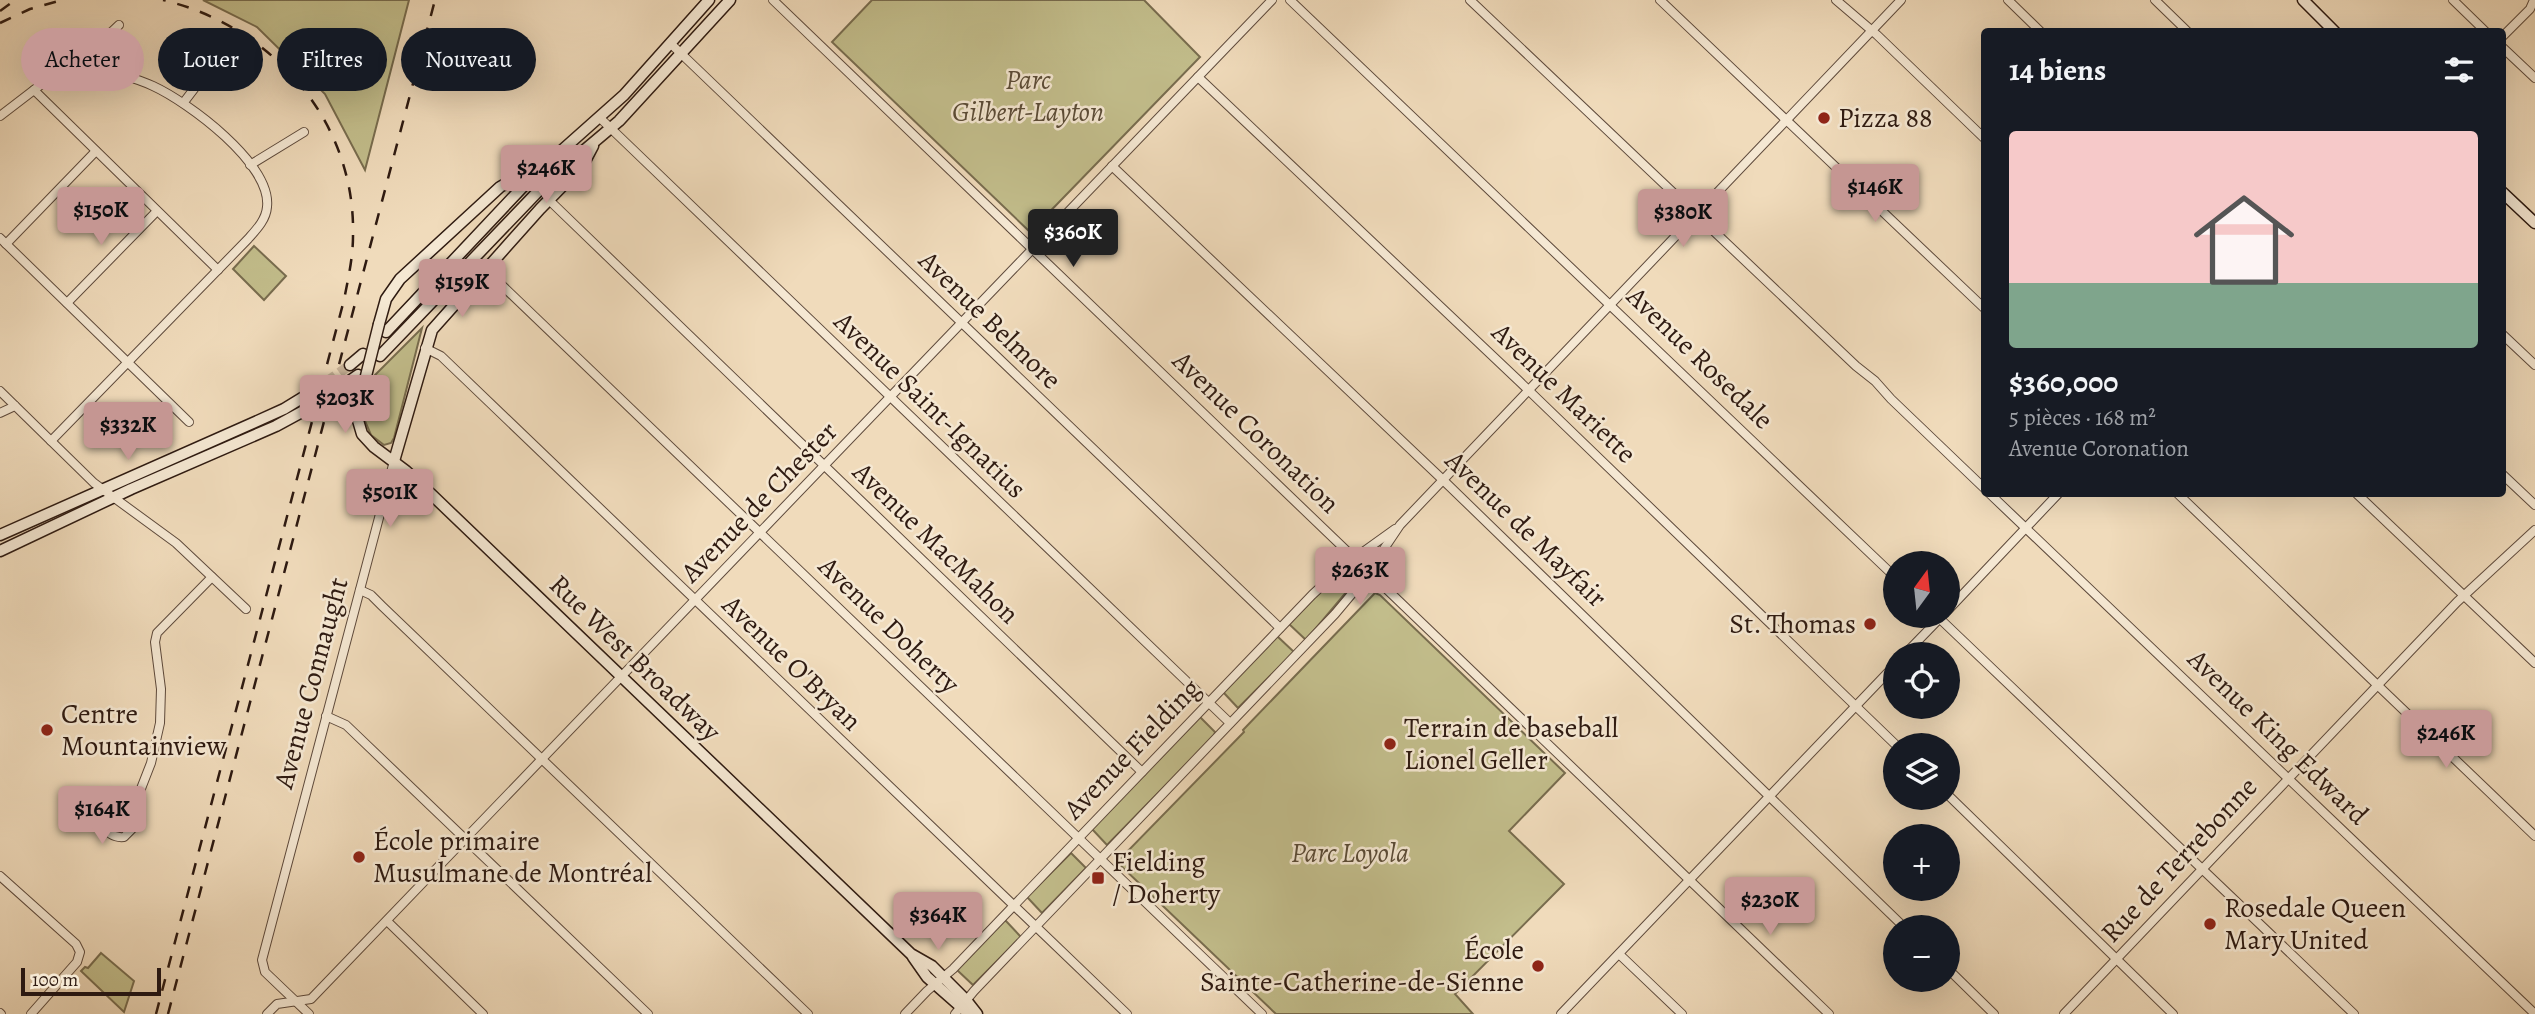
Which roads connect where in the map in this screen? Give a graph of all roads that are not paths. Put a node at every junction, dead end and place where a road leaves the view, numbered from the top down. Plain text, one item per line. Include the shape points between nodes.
1 (709, 0) edge
2 (730, 0) edge
3 (772, 0) edge
4 (1272, 0) edge
5 (1290, 0) edge
6 (1470, 0) edge
7 (1660, 0) edge
8 (1836, 0) edge
9 (1901, 0) edge
10 (2008, 0) edge
11 (2155, 0) edge
12 (2303, 0) edge
13 (2453, 0) edge
14 (2534, 0) edge
15 (2037, 28) edge
16 (2184, 28) edge
17 (2331, 28) edge
18 (2482, 28) edge
19 (1872, 30) junction
20 (2506, 33) edge
21 (670, 43) junction
22 (2506, 51) edge
23 (681, 54) junction
24 (1198, 77) junction
25 (2535, 78) edge
26 (144, 83) edge
27 (33, 91) edge
28 (35, 91) edge
29 (192, 91) edge
30 (184, 102) junction
31 (0, 116) edge
32 (600, 118) junction
33 (1786, 120) junction
34 (611, 129) junction
35 (303, 132) dead end
36 (1981, 135) edge
37 (593, 145) junction
38 (96, 151) junction
39 (250, 165) junction
40 (1112, 166) junction
41 (533, 176) junction
42 (2506, 196) edge
43 (549, 200) junction
44 (157, 211) junction
45 (1696, 215) junction
46 (2535, 223) edge
47 (3, 241) edge
48 (1031, 250) junction
49 (485, 269) junction
50 (218, 270) junction
51 (66, 303) junction
52 (1610, 304) junction
53 (1981, 305) edge
54 (961, 324) junction
55 (383, 328) junction
56 (2506, 338) edge
57 (425, 348) junction
58 (363, 354) dead end
59 (380, 356) dead end
60 (127, 363) junction
61 (350, 365) tunnel mouth
62 (2535, 365) edge
63 (361, 379) junction
64 (345, 384) tunnel mouth
65 (316, 390) tunnel mouth
66 (1528, 390) junction
67 (0, 391) edge
68 (890, 398) junction
69 (15, 406) junction
70 (311, 407) tunnel mouth
71 (0, 413) edge
72 (189, 422) dead end
73 (51, 441) junction
74 (394, 461) junction
75 (824, 466) junction
76 (2506, 478) edge
77 (1443, 480) junction
78 (1981, 485) edge
79 (108, 493) junction
80 (1993, 497) edge
81 (2055, 497) edge
82 (2181, 497) edge
83 (2360, 497) edge
84 (2535, 505) edge
85 (1400, 525) junction
86 (2026, 528) junction
87 (2535, 530) edge
88 (759, 533) junction
89 (0, 535) edge
90 (0, 551) edge
91 (1355, 558) junction
92 (1883, 566) edge
93 (1369, 571) junction
94 (212, 577) junction
95 (359, 590) junction
96 (2463, 596) junction
97 (1960, 597) edge
98 (694, 601) junction
99 (246, 609) dead end
100 (1280, 628) junction
101 (1929, 628) edge
102 (1950, 628) edge
103 (1916, 642) edge
104 (2535, 663) edge
105 (622, 678) junction
106 (1883, 678) edge
107 (2378, 684) junction
108 (1209, 703) junction
109 (1856, 706) junction
110 (326, 716) junction
111 (1230, 723) junction
112 (1884, 733) edge
113 (542, 760) junction
114 (1142, 772) junction
115 (2288, 778) junction
116 (1770, 796) junction
117 (135, 804) junction
118 (1960, 807) edge
119 (2535, 836) edge
120 (1078, 838) junction
121 (465, 839) junction
122 (1100, 859) junction
123 (2202, 869) junction
124 (0, 876) edge
125 (1690, 881) junction
126 (1013, 906) junction
127 (1892, 915) edge
128 (387, 921) junction
129 (1035, 927) junction
130 (1619, 954) junction
131 (2116, 959) junction
132 (939, 981) junction
133 (1960, 981) edge
134 (295, 1001) junction
135 (963, 1009) edge
136 (31, 1014) edge
137 (267, 1014) edge
138 (309, 1014) edge
139 (483, 1014) edge
140 (648, 1014) edge
141 (807, 1014) edge
142 (905, 1014) edge
143 (977, 1014) edge
144 (1126, 1014) edge
145 (1262, 1014) edge
146 (1561, 1014) edge
147 (1682, 1014) edge
148 (1829, 1014) edge
149 (1994, 1014) edge
150 (2064, 1014) edge
151 (2173, 1014) edge
152 (2354, 1014) edge
153 (2535, 1014) edge

1 - 21 main road
2 - 23 main road
3 - 48 street, Avenue Coronation
4 - 24 street, Avenue de Chester
5 - 52 street, Avenue Rosedale
6 - 45 street
7 - 33 street
8 - 19 street
9 - 19 street, Avenue Fielding
10 - 15 street
11 - 16 street
12 - 17 main road
13 - 18 street
14 - 20 street
19 - 33 street, Avenue Fielding
19 - 36 street
21 - 23 street, Avenue Belmore
21 - 32 main road
22 - 25 street
23 - 34 main road
23 - 54 street, Avenue Belmore
24 - 40 street, Avenue de Chester
24 - 66 street, Avenue Mariette
26 - 30 street
27 - 31 street
28 - 38 street
29 - 30 street
30 - 39 street
32 - 34 street, Avenue Saint-Ignatius
32 - 41 main road
33 - 45 street, Avenue Fielding
33 - 53 street
34 - 37 main road
34 - 68 street, Avenue Saint-Ignatius
35 - 39 street
37 - 43 main road, Avenue Connaught via 583,165
37 - 59 main road via 550,179
38 - 44 street
38 - 47 street
39 - 50 street via 264,187 266,213
40 - 48 street, Avenue de Chester
40 - 77 street, Avenue de Mayfair
41 - 55 main road
41 - 55 main road via 500,187 400,279 386,299
42 - 46 main road
43 - 49 main road, Avenue Connaught
43 - 75 street, Avenue MacMahon
44 - 50 street
44 - 51 street
45 - 52 street, Avenue Fielding
45 - 78 street
47 - 51 street
48 - 54 street, Avenue de Chester
48 - 91 street, Avenue Coronation
49 - 57 main road, Avenue Connaught via 432,330
49 - 88 street, Avenue Doherty
50 - 60 street
51 - 60 street
52 - 66 street, Avenue Fielding
52 - 92 street, Avenue Rosedale
54 - 68 street, Avenue de Chester
54 - 100 street, Avenue Belmore
55 - 63 main road, bridge
56 - 62 street
57 - 74 main road, Avenue Connaught
57 - 98 street, Avenue O'Bryan via 441,356
58 - 61 main road
60 - 72 street
60 - 73 street
63 - 64 main road
63 - 74 main road, Rue West Broadway via 360,429 369,443
65 - 79 main road
66 - 77 street, Avenue Fielding
66 - 109 street, Avenue Mariette
67 - 69 street
68 - 75 street, Avenue de Chester
68 - 108 street, Avenue Saint-Ignatius
69 - 71 street
69 - 73 street
70 - 79 main road via 276,426
73 - 79 street
74 - 95 street, Avenue Connaught
74 - 105 main road, Rue West Broadway
75 - 88 street, Avenue de Chester
75 - 114 street, Avenue MacMahon
76 - 84 street
77 - 85 street, Avenue Fielding
77 - 116 street, Avenue de Mayfair
79 - 89 main road
79 - 90 main road
79 - 94 street via 176,542
80 - 86 street, Avenue King Edward
81 - 86 street
82 - 107 street
83 - 96 street
85 - 91 street, Avenue Fielding
85 - 93 street, Avenue Fielding
86 - 97 street
86 - 115 street, Avenue King Edward
87 - 96 street, Rue de Terrebonne
88 - 98 street, Avenue de Chester
88 - 120 street, Avenue Doherty
91 - 93 street, Avenue Coronation
91 - 100 street, Avenue Fielding
93 - 111 street, Avenue Fielding via 1335,614
93 - 125 street, Avenue Coronation
94 - 99 street
94 - 117 street via 157,633 160,723
95 - 110 street, Avenue Connaught
95 - 113 street via 376,600
96 - 104 street
96 - 107 street, Rue de Terrebonne
98 - 105 street, Avenue de Chester
98 - 126 street, Avenue O'Bryan
100 - 108 street, Avenue Fielding
101 - 103 street
102 - 123 street
105 - 113 street, Avenue de Chester
105 - 132 main road, Rue West Broadway via 911,954 924,974
106 - 109 street
107 - 115 street, Rue de Terrebonne
107 - 119 street
108 - 111 street, Avenue Saint-Ignatius
108 - 114 street, Avenue Fielding
109 - 112 street, Avenue Mariette
109 - 116 street
110 - 121 street via 346,725
110 - 134 street, Avenue Connaught via 262,963 265,972
111 - 122 street, Avenue Fielding
113 - 121 street, Avenue de Chester
113 - 141 street
114 - 120 street, Avenue Fielding
115 - 123 street, Rue de Terrebonne
115 - 153 street, Avenue King Edward
116 - 125 street
116 - 127 street, Avenue de Mayfair
117 - 117 street via 121,804 108,811 103,823 107,832 119,837 129,834 138,815
118 - 131 street
120 - 122 street, Avenue Doherty
120 - 126 street, Avenue Fielding
121 - 128 street, Avenue de Chester
121 - 140 street
122 - 129 street, Avenue Fielding
122 - 145 street, Avenue Doherty
123 - 131 street, Rue de Terrebonne
123 - 152 street
124 - 136 street via 80,952 77,962
125 - 130 street
125 - 148 street, Avenue Coronation
126 - 129 street, Avenue O'Bryan
126 - 132 street, Avenue Fielding
128 - 134 street, Avenue de Chester via 312,999
128 - 139 street
129 - 135 street, Avenue Fielding
129 - 144 street, Avenue O'Bryan
130 - 146 street
130 - 147 street
131 - 150 street, Rue de Terrebonne
131 - 151 street
132 - 135 main road, Rue West Broadway
132 - 142 street, Avenue Fielding
133 - 149 street
134 - 137 street, Avenue de Chester via 277,1004
134 - 138 street, Avenue Connaught
135 - 143 main road, Rue West Broadway

